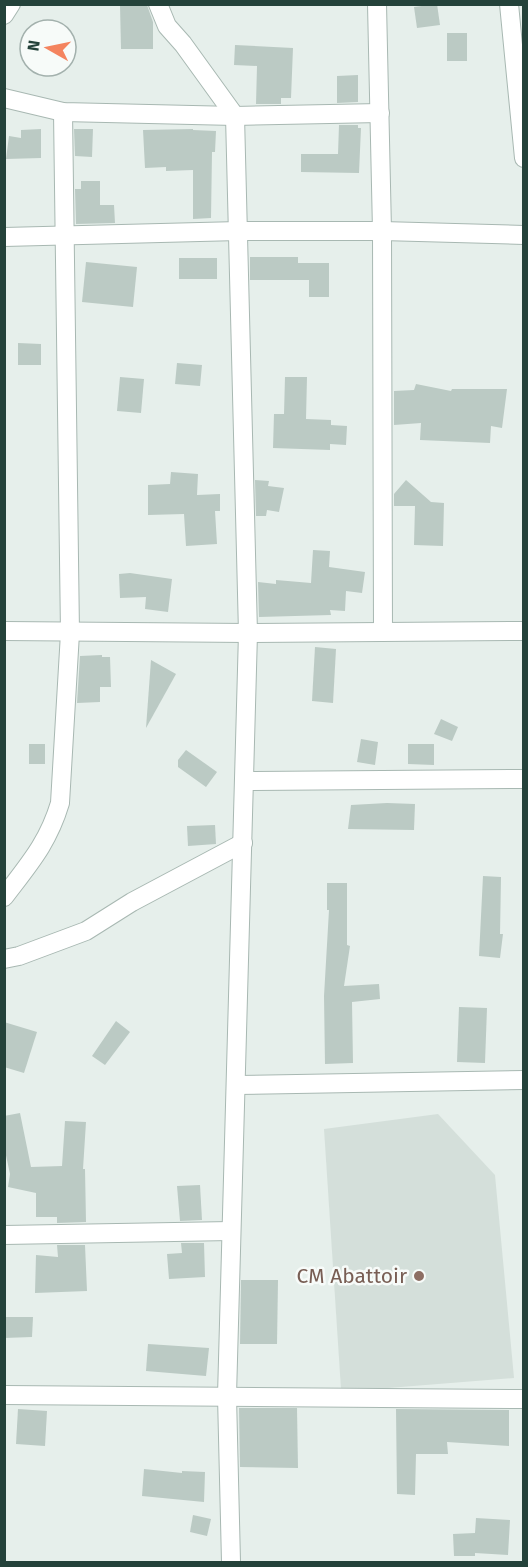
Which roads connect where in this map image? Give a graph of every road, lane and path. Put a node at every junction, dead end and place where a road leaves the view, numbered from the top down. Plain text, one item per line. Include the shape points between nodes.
1 (11, 4) edge
2 (158, 4) edge
3 (377, 4) edge
4 (509, 4) edge
5 (4, 15) edge
6 (4, 98) edge
7 (63, 112) junction
8 (380, 113) junction
9 (235, 116) junction
10 (524, 158) edge
11 (238, 231) junction
12 (382, 231) junction
13 (524, 234) edge
14 (64, 236) junction
15 (4, 237) edge
16 (4, 631) edge
17 (524, 631) edge
18 (383, 632) junction
19 (70, 633) junction
20 (248, 633) junction
21 (524, 779) edge
22 (244, 781) junction
23 (243, 843) junction
24 (4, 897) edge
25 (4, 959) edge
26 (524, 1080) edge
27 (236, 1085) junction
28 (231, 1231) junction
29 (4, 1235) edge
30 (4, 1395) edge
31 (227, 1396) junction
32 (524, 1398) edge
33 (231, 1563) edge

1 - 5 street
2 - 9 street via 167,26
3 - 8 street
4 - 10 street
6 - 7 street
7 - 9 street
7 - 14 street
8 - 9 street
8 - 12 street
9 - 11 street
11 - 12 street
11 - 14 street
11 - 20 street
12 - 13 street
12 - 18 street
14 - 15 street
14 - 19 street
16 - 19 street
17 - 18 street
18 - 20 street
19 - 20 street
19 - 24 street via 60,803 42,846
20 - 22 street
21 - 22 street
22 - 23 street
23 - 25 street via 86,931
23 - 27 street
26 - 27 street
27 - 28 street
28 - 29 street
28 - 31 street
30 - 31 street
31 - 32 street
31 - 33 street

